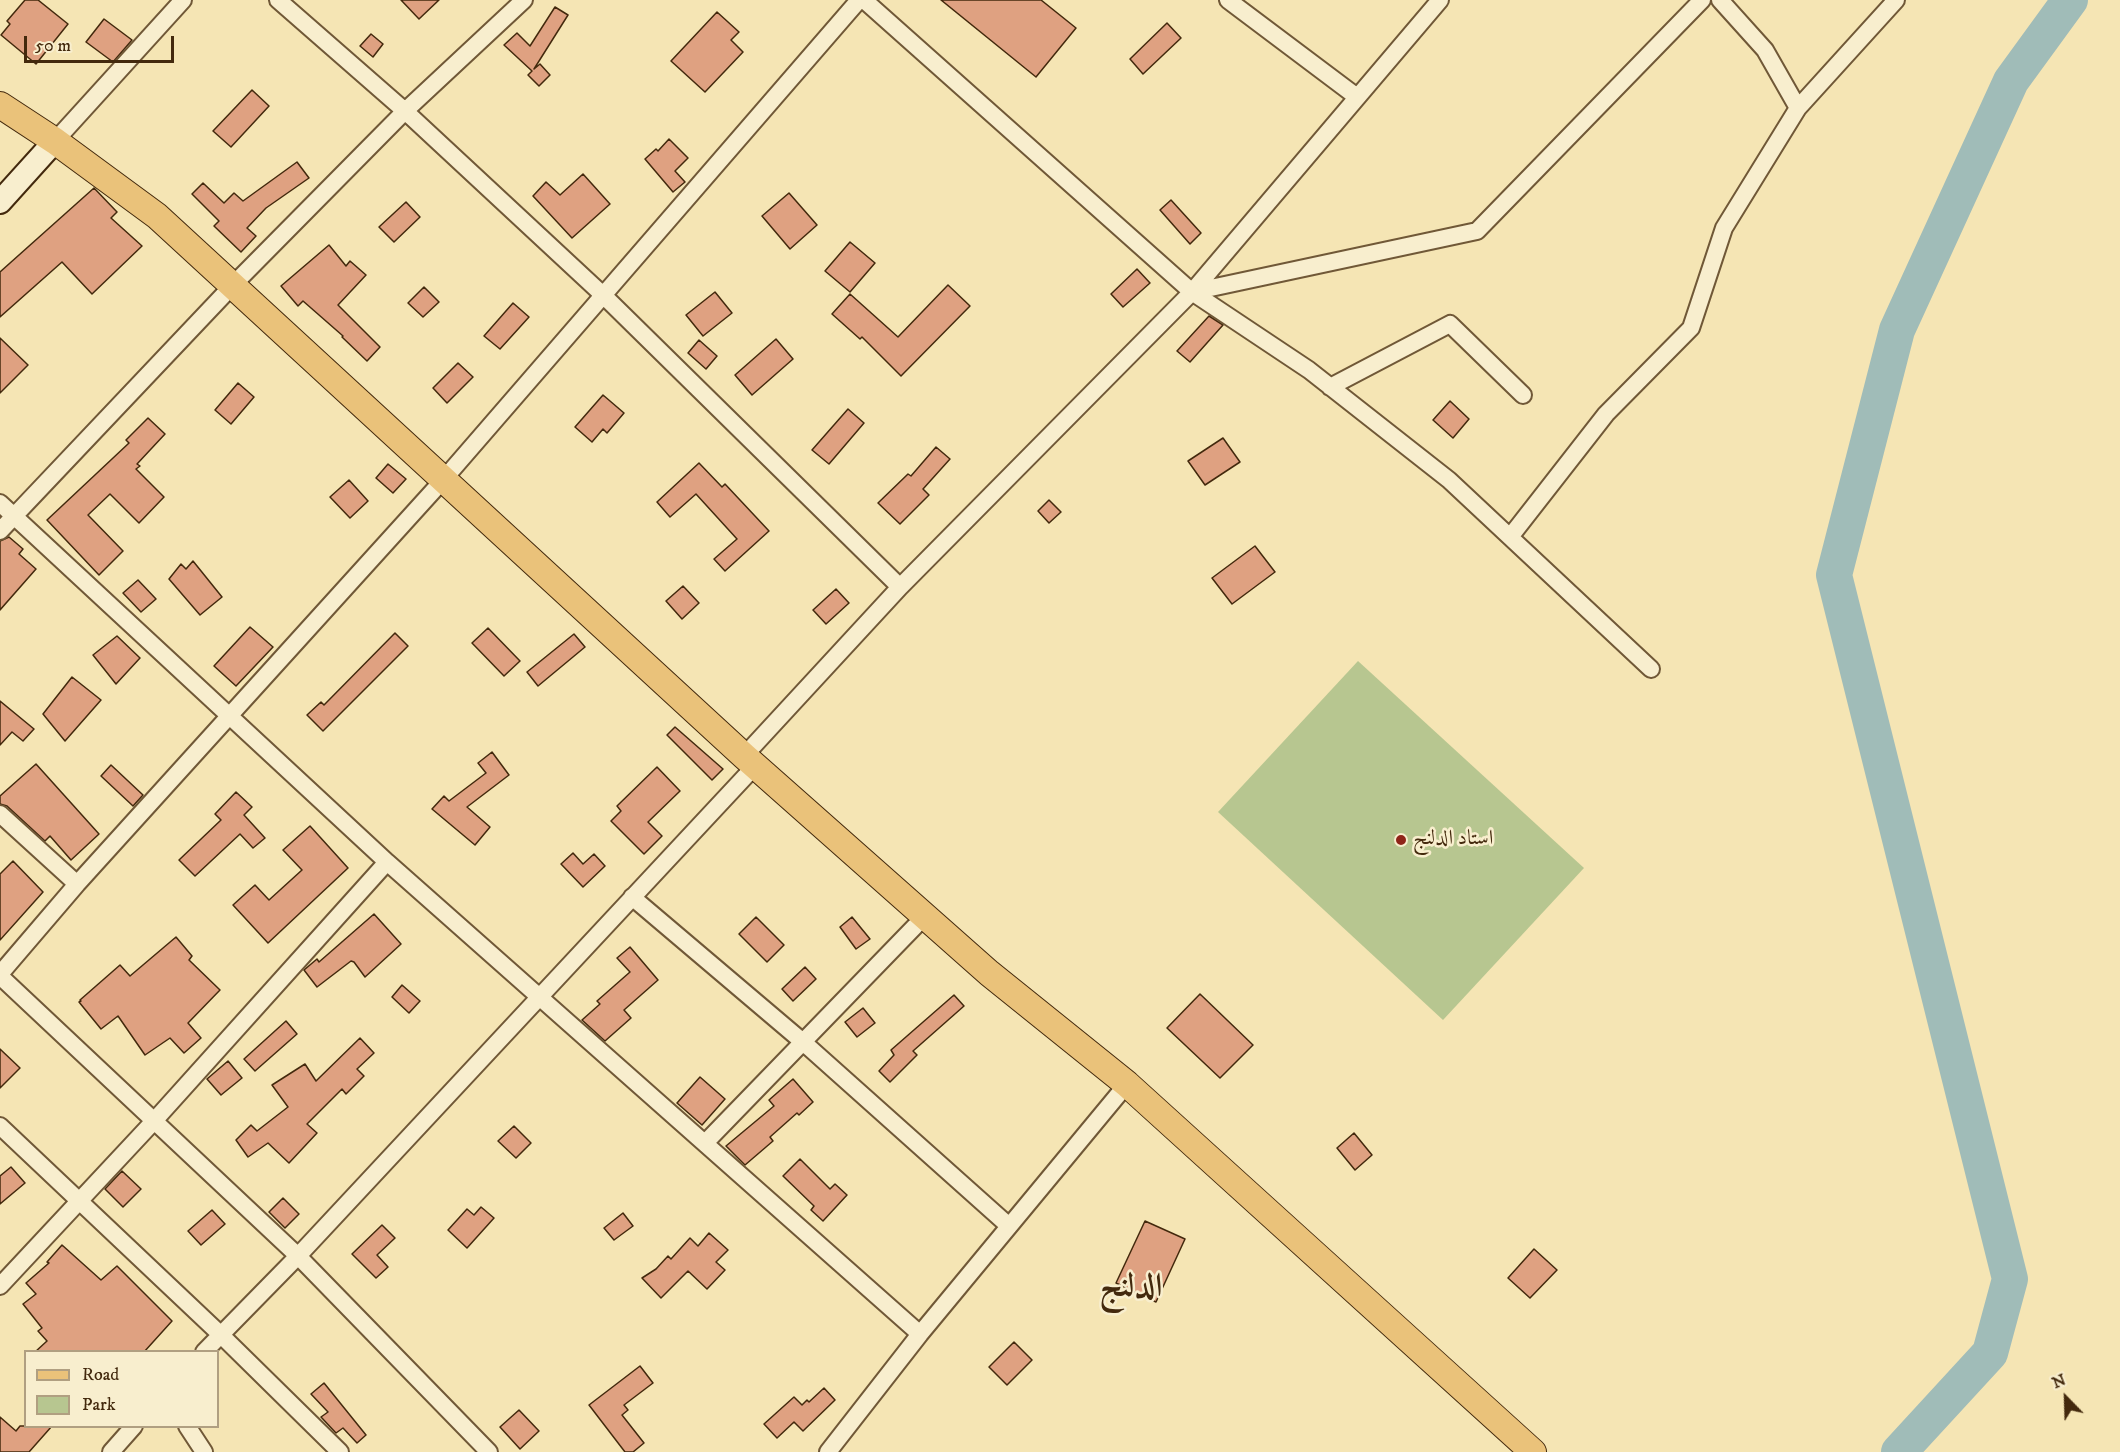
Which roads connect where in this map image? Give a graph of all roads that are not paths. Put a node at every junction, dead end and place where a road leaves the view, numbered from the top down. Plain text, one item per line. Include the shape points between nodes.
1 (183, 0) edge
2 (278, 0) edge
3 (524, 0) edge
4 (859, 0) edge
5 (864, 0) edge
6 (1228, 0) edge
7 (1440, 0) edge
8 (1702, 0) edge
9 (1720, 0) edge
10 (1896, 0) edge
11 (1357, 97) junction
12 (0, 105) edge
13 (1798, 108) junction
14 (405, 111) junction
15 (55, 141) junction
16 (0, 202) edge
17 (233, 285) junction
18 (1192, 292) junction
19 (603, 295) junction
20 (1330, 387) junction
21 (1523, 395) dead end
22 (444, 479) junction
23 (0, 503) edge
24 (14, 515) junction
25 (0, 531) edge
26 (1510, 537) junction
27 (900, 587) junction
28 (1652, 669) dead end
29 (229, 715) junction
30 (750, 761) junction
31 (0, 814) edge
32 (387, 862) junction
33 (77, 884) junction
34 (632, 897) junction
35 (925, 916) junction
36 (0, 975) edge
37 (539, 996) junction
38 (803, 1042) junction
39 (1126, 1084) junction
40 (154, 1121) junction
41 (0, 1125) edge
42 (705, 1143) junction
43 (79, 1200) junction
44 (1009, 1226) junction
45 (298, 1256) junction
46 (0, 1286) edge
47 (220, 1334) junction
48 (920, 1334) junction
49 (206, 1350) edge
50 (132, 1428) edge
51 (188, 1428) edge
52 (111, 1452) edge
53 (204, 1452) edge
54 (340, 1452) edge
55 (489, 1452) edge
56 (828, 1452) edge
57 (1533, 1452) edge

1 - 15 street
2 - 14 street
3 - 14 street
4 - 19 street
5 - 18 street
6 - 11 street
7 - 11 street
8 - 18 street via 1478,231
9 - 13 street via 1765,50
10 - 13 street
11 - 18 street
12 - 15 main road
13 - 26 street via 1724,228 1691,328 1606,414
14 - 17 street
14 - 19 street
15 - 16 main road
15 - 17 main road via 157,216
17 - 22 main road
17 - 24 street
18 - 20 street
18 - 27 street
19 - 22 street
19 - 27 street
20 - 21 street via 1450,324
20 - 26 street via 1449,480
22 - 29 street
22 - 30 main road
23 - 24 street
24 - 25 street
24 - 29 street
26 - 28 street
27 - 30 street
29 - 32 street
29 - 33 street
30 - 34 street
30 - 35 main road
31 - 33 street
32 - 37 street
32 - 40 street
33 - 36 street
34 - 37 street
34 - 38 street
35 - 38 street
35 - 39 main road
36 - 40 street
37 - 42 street
37 - 45 street
38 - 42 street
38 - 44 street
39 - 44 street
39 - 57 main road
40 - 43 street
40 - 45 street
41 - 43 street
42 - 48 street
43 - 46 street
43 - 47 street
44 - 48 street
45 - 47 street
45 - 55 street
47 - 49 street
47 - 54 street
48 - 56 street
50 - 52 street
51 - 53 street

